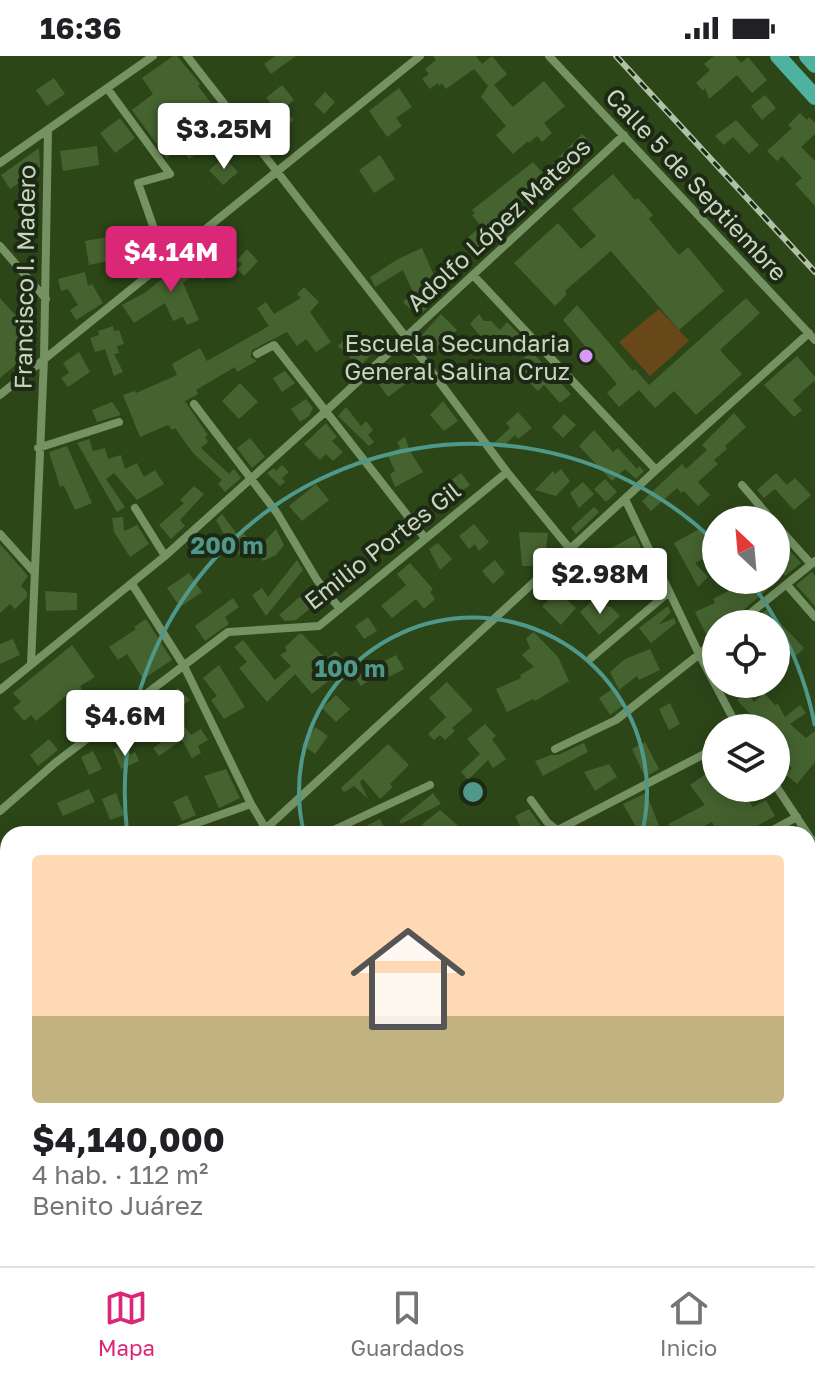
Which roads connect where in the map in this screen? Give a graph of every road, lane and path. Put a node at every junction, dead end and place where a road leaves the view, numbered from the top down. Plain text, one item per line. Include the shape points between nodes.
1 (153, 56) edge
2 (187, 56) edge
3 (420, 56) edge
4 (549, 56) edge
5 (778, 56) edge
6 (811, 59) edge
7 (794, 73) junction
8 (107, 88) junction
9 (815, 97) edge
10 (48, 130) junction
11 (624, 135) junction
12 (0, 163) edge
13 (276, 171) junction
14 (0, 246) edge
15 (165, 260) junction
16 (473, 275) junction
17 (46, 299) junction
18 (405, 336) junction
19 (812, 337) edge
20 (257, 354) dead end
21 (44, 359) junction
22 (0, 395) edge
23 (194, 404) dead end
24 (326, 411) junction
25 (119, 422) dead end
26 (38, 448) junction
27 (656, 470) junction
28 (507, 472) junction
29 (252, 478) junction
30 (742, 485) dead end
31 (625, 499) junction
32 (760, 506) edge
33 (135, 508) dead end
34 (0, 534) edge
35 (425, 538) junction
36 (790, 539) edge
37 (570, 549) junction
38 (165, 556) junction
39 (813, 563) edge
40 (34, 572) junction
41 (790, 582) edge
42 (132, 584) junction
43 (790, 588) edge
44 (669, 592) junction
45 (775, 594) edge
46 (340, 609) junction
47 (755, 610) edge
48 (815, 617) edge
49 (702, 652) edge
50 (699, 654) junction
51 (591, 658) dead end
52 (31, 664) junction
53 (184, 666) junction
54 (0, 690) edge
55 (731, 714) edge
56 (555, 749) dead end
57 (702, 755) edge
58 (430, 785) dead end
59 (531, 800) dead end
60 (787, 802) edge
61 (251, 804) junction
62 (0, 811) edge
63 (797, 817) junction
64 (189, 826) edge
65 (262, 826) edge
66 (273, 826) edge
67 (342, 826) edge
68 (550, 826) edge
69 (566, 826) edge
70 (780, 826) edge
71 (803, 826) edge

1 - 8 street
2 - 13 street
3 - 13 street
4 - 11 street, Calle 5 de Septiembre
5 - 7 main road
6 - 7 street
7 - 9 main road
8 - 10 street
8 - 15 street via 170,174 138,183
10 - 12 street
10 - 17 street, Francisco I. Madero
11 - 16 street, Adolfo López Mateos
11 - 19 street, Calle 5 de Septiembre
13 - 15 street
13 - 18 street
14 - 17 street
15 - 21 street
16 - 18 street, Adolfo López Mateos
16 - 27 street
17 - 21 street, Francisco I. Madero
18 - 24 street, Adolfo López Mateos
18 - 28 street
19 - 27 street
20 - 24 street via 274,345
21 - 22 street
21 - 26 street, Francisco I. Madero
23 - 29 street
24 - 29 street, Adolfo López Mateos
24 - 35 street
25 - 26 street
26 - 40 street, Francisco I. Madero
27 - 31 street
28 - 35 street, Emilio Portes Gil
28 - 37 street
29 - 38 street, Adolfo López Mateos
29 - 46 street
30 - 32 street
31 - 37 street
31 - 44 street
33 - 38 street
34 - 40 street
35 - 46 street, Emilio Portes Gil
36 - 39 street
37 - 66 street
38 - 42 street, Adolfo López Mateos
39 - 41 street
40 - 52 street, Francisco I. Madero
42 - 52 street, Adolfo López Mateos
42 - 53 street
43 - 48 street
44 - 50 street
44 - 51 street
45 - 47 street
46 - 53 street, Emilio Portes Gil via 319,626 228,632
49 - 50 street
50 - 55 street
50 - 56 street via 616,720
52 - 54 street, Adolfo López Mateos
53 - 61 street
53 - 62 street, Emilio Portes Gil
57 - 69 street
58 - 67 street
59 - 68 street
60 - 63 street
61 - 64 street
61 - 65 street
63 - 70 street
63 - 71 street

